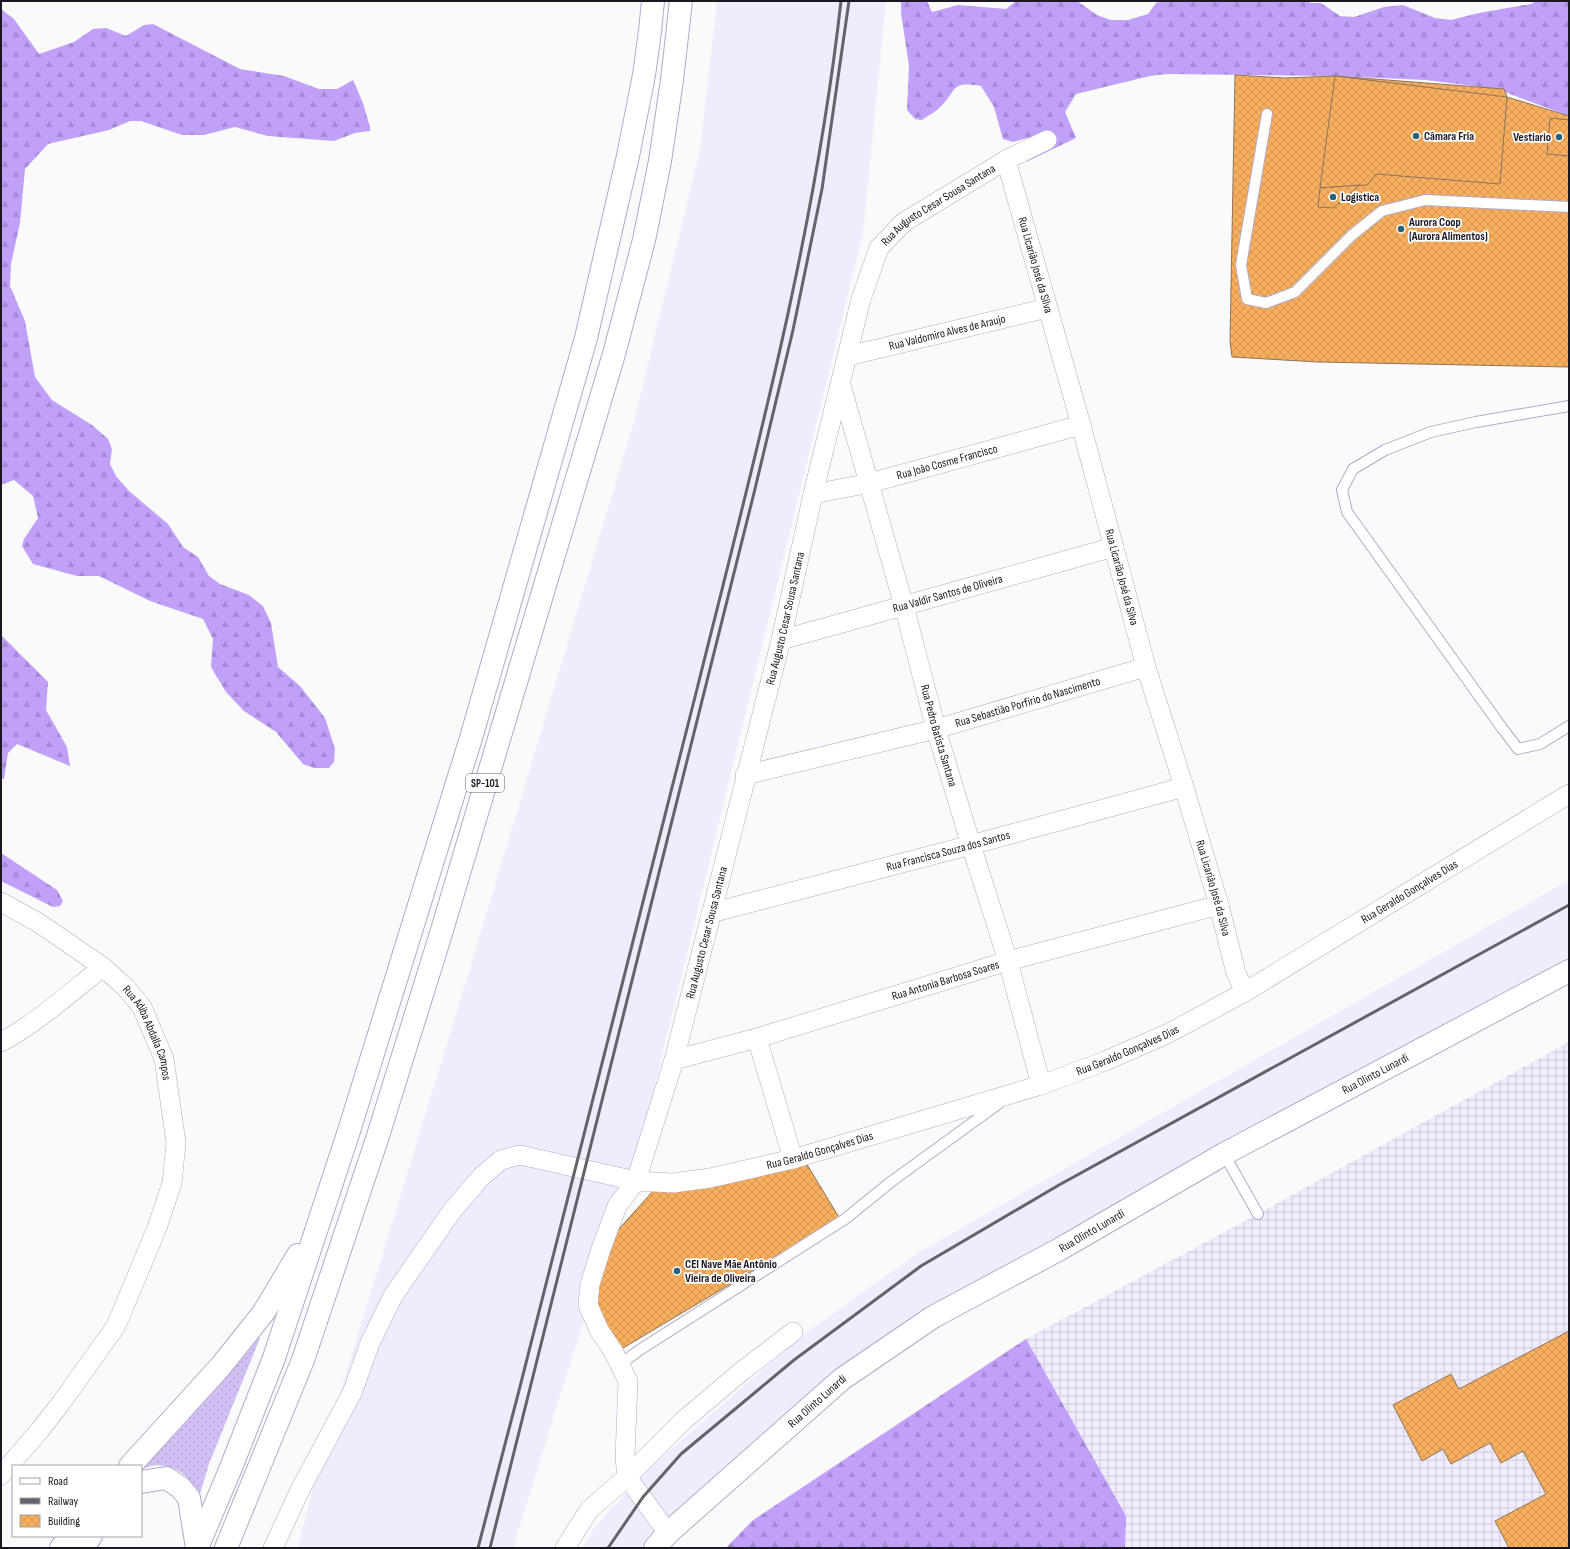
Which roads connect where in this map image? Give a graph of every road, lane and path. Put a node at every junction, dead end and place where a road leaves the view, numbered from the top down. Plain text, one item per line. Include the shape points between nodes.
1 (652, 1) edge
2 (681, 1) edge
3 (1267, 114) dead end
4 (1047, 140) dead end
5 (1006, 160) junction
6 (1569, 207) edge
7 (1047, 308) junction
8 (848, 356) junction
9 (840, 384) junction
10 (1569, 406) edge
11 (1081, 425) junction
12 (870, 483) junction
13 (813, 494) junction
14 (1114, 546) junction
15 (904, 606) junction
16 (781, 640) junction
17 (1146, 667) junction
18 (1569, 726) edge
19 (936, 729) junction
20 (745, 775) junction
21 (1184, 787) junction
22 (1569, 794) edge
23 (971, 845) junction
24 (1, 902) edge
25 (1219, 905) junction
26 (711, 913) junction
27 (1008, 961) junction
28 (104, 967) junction
29 (1569, 970) edge
30 (1245, 992) junction
31 (758, 1038) junction
32 (1, 1042) edge
33 (674, 1060) junction
34 (1041, 1085) junction
35 (1010, 1095) junction
36 (1224, 1154) junction
37 (793, 1159) junction
38 (636, 1181) junction
39 (321, 1214) junction
40 (1258, 1214) dead end
41 (793, 1332) dead end
42 (620, 1365) junction
43 (131, 1465) edge
44 (1, 1475) edge
45 (627, 1476) junction
46 (142, 1482) edge
47 (69, 1537) edge
48 (90, 1537) edge
49 (662, 1540) edge
50 (61, 1548) edge
51 (82, 1548) edge
52 (197, 1548) edge
53 (226, 1548) edge
54 (273, 1548) edge
55 (564, 1548) edge

1 - 39 main road, SP-101 via 644,75 586,338 471,738
2 - 53 main road, SP-101 via 660,161 644,240 611,361 377,1139 303,1360
3 - 6 lane via 1241,265 1247,299 1266,303 1295,292 1352,235 1382,210 1425,200
4 - 5 street, Rua Augusto Cesar Sousa Santana
5 - 7 street, Rua Licarião José da Silva
5 - 8 street, Rua Augusto Cesar Sousa Santana via 904,222 879,248 861,299
7 - 8 street, Rua Valdomiro Alves de Araujo
7 - 11 street, Rua Licarião José da Silva
8 - 9 street, Rua Augusto Cesar Sousa Santana
9 - 12 street, Rua Pedro Batista Santana
9 - 13 street, Rua Augusto Cesar Sousa Santana
10 - 18 lane via 1431,432 1385,450 1353,469 1342,490 1347,512 1518,749 1540,744
11 - 12 street, Rua João Cosme Francisco
11 - 14 street, Rua Licarião José da Silva
12 - 13 street, Rua João Cosme Francisco
12 - 15 street, Rua Pedro Batista Santana
13 - 16 street, Rua Augusto Cesar Sousa Santana
14 - 15 street, Rua Valdir Santos de Oliveira
14 - 17 street, Rua Licarião José da Silva
15 - 16 street, Rua Valdir Santos de Oliveira
15 - 19 street, Rua Pedro Batista Santana
16 - 20 street, Rua Augusto Cesar Sousa Santana
17 - 19 street, Rua Sebastião Porfírio do Nascimento
17 - 21 street, Rua Licarião José da Silva
19 - 20 street, Rua Sebastião Porfírio do Nascimento
19 - 23 street, Rua Pedro Batista Santana
20 - 26 street, Rua Augusto Cesar Sousa Santana
21 - 23 street, Rua Francisca Souza dos Santos
21 - 25 street, Rua Licarião José da Silva
22 - 30 street, Rua Geraldo Gonçalves Dias
23 - 26 street, Rua Francisca Souza dos Santos
23 - 27 street, Rua Pedro Batista Santana
24 - 28 street, Rua Adiba Abdalla Campos via 40,923
25 - 27 street, Rua Antonia Barbosa Soares
25 - 30 street, Rua Licarião José da Silva via 1236,973
26 - 33 street, Rua Augusto Cesar Sousa Santana
27 - 31 street, Rua Antonia Barbosa Soares
27 - 34 street, Rua Pedro Batista Santana
28 - 32 street via 10,1038
28 - 44 street, Rua Adiba Abdalla Campos via 142,1007 164,1059 176,1142 172,1183 157,1228 116,1326 61,1403
29 - 36 main road, Rua Olinto Lunardi
30 - 34 street, Rua Geraldo Gonçalves Dias via 1167,1034
31 - 33 street, Rua Antonia Barbosa Soares
31 - 37 street
33 - 38 street, Rua Augusto Cesar Sousa Santana
34 - 35 street, Rua Geraldo Gonçalves Dias
35 - 37 street, Rua Geraldo Gonçalves Dias
35 - 42 lane via 892,1181 846,1219
36 - 40 lane
36 - 49 main road, Rua Olinto Lunardi via 1060,1249 934,1317 842,1379
37 - 38 street, Rua Geraldo Gonçalves Dias via 710,1178 673,1183
38 - 42 street, Rua Augusto Cesar Sousa Santana via 617,1206 590,1284 588,1305 599,1330
38 - 54 street, Rua Geraldo Gonçalves Dias via 520,1155 501,1160 482,1176 452,1211 393,1296 370,1343 352,1393 301,1488
39 - 43 main road via 264,1312 221,1366
39 - 52 main road, SP-101 via 274,1358
41 - 45 street via 684,1420
42 - 45 street, Rua Augusto Cesar Sousa Santana via 628,1381 625,1457
45 - 49 street
45 - 55 street via 589,1510
46 - 52 main road via 166,1478 180,1487 189,1498
47 - 50 main road
48 - 51 main road

